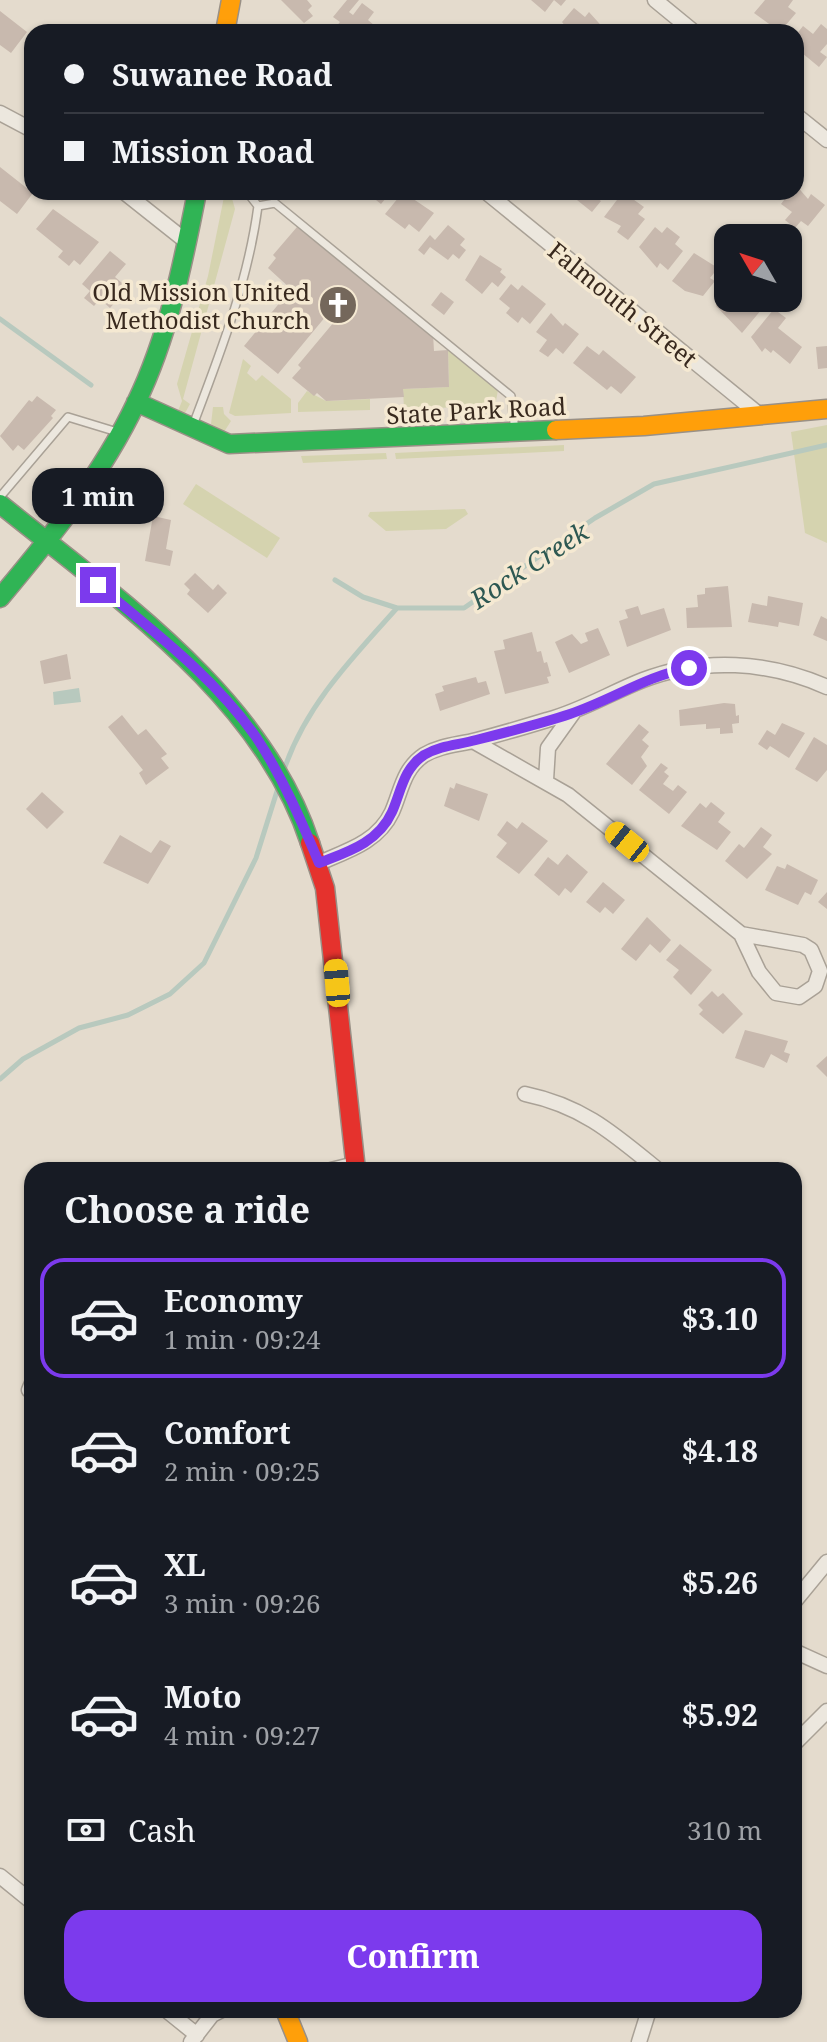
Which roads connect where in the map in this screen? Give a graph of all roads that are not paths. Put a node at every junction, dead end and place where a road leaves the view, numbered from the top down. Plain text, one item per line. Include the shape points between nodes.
1 (231, 0) edge
2 (655, 0) edge
3 (226, 24) edge
4 (684, 24) edge
5 (0, 113) edge
6 (804, 121) edge
7 (24, 126) edge
8 (827, 140) edge
9 (134, 200) edge
10 (195, 200) edge
11 (253, 200) edge
12 (496, 200) edge
13 (258, 206) junction
14 (187, 242) junction
15 (136, 402) junction
16 (827, 409) edge
17 (761, 416) junction
18 (193, 427) junction
19 (120, 433) junction
20 (515, 433) junction
21 (0, 497) edge
22 (0, 504) edge
23 (46, 542) junction
24 (0, 598) edge
25 (827, 687) edge
26 (573, 713) junction
27 (473, 741) junction
28 (546, 780) junction
29 (316, 856) junction
30 (741, 934) junction
31 (525, 1094) dead end
32 (355, 1162) edge
33 (648, 1162) edge
34 (827, 1562) edge
35 (802, 1592) edge
36 (802, 1655) edge
37 (827, 1666) edge
38 (827, 1711) edge
39 (802, 1736) edge
40 (0, 1876) edge
41 (24, 1896) edge
42 (174, 2018) edge
43 (214, 2018) edge
44 (288, 2018) edge
45 (646, 2018) edge
46 (194, 2038) edge
47 (298, 2042) edge
48 (639, 2042) edge

1 - 3 main road
2 - 4 street
5 - 7 street
6 - 8 street
9 - 14 street
10 - 14 main road
11 - 13 lane
12 - 17 street, Falmouth Street
13 - 18 lane via 232,321
13 - 20 lane via 275,203 511,396
14 - 15 main road
15 - 18 main road, State Park Road
15 - 19 main road
16 - 17 main road, State Park Road
17 - 20 main road, State Park Road
18 - 20 main road, State Park Road via 229,444
19 - 21 lane via 68,417
19 - 23 main road
22 - 23 main road
23 - 24 main road
23 - 29 main road via 216,689 281,778
25 - 26 street via 761,667 689,668 641,681
26 - 27 street
26 - 28 street via 548,748
27 - 28 street
27 - 29 street via 422,756 397,791 381,830 361,846
28 - 30 street
29 - 32 main road via 332,928
30 - 30 street via 793,941 811,950 820,971 815,986 799,997 776,993
31 - 33 street via 557,1100 584,1113
34 - 35 street
36 - 37 street
38 - 39 street
40 - 41 street
42 - 46 street
43 - 46 street
44 - 47 main road
45 - 48 street

